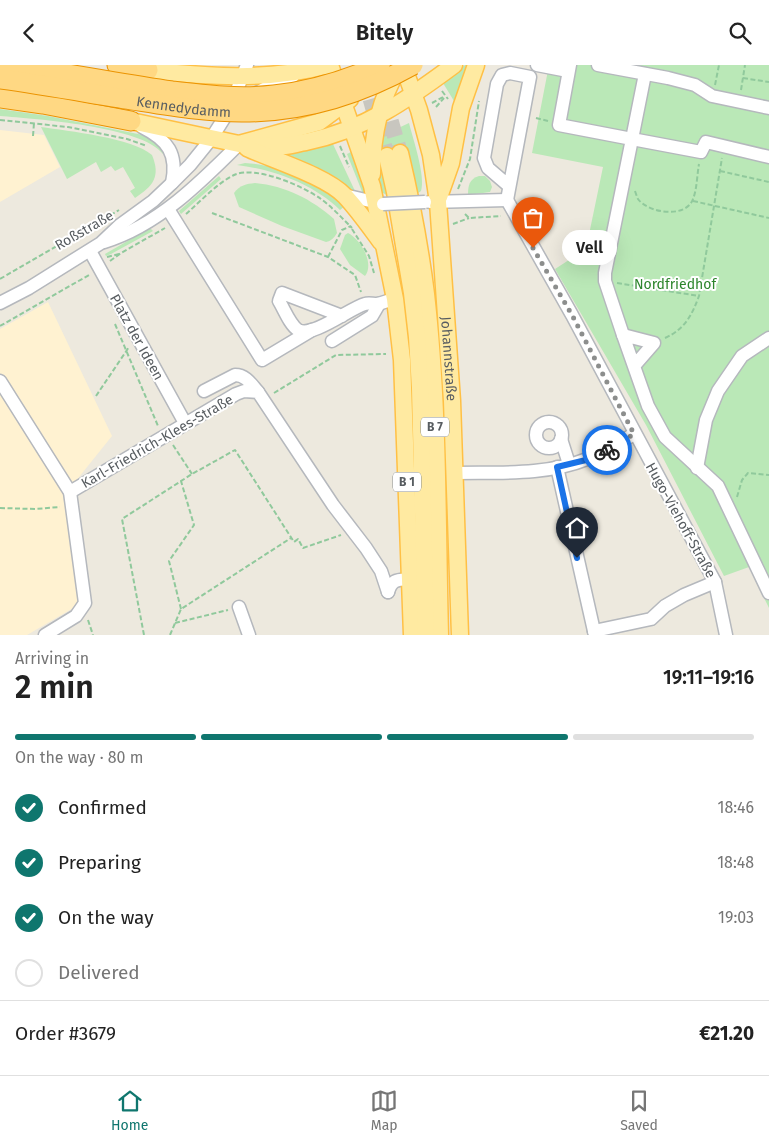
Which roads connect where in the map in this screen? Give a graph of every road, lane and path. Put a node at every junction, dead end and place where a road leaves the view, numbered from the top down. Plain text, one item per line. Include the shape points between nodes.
1 (7, 65) edge
2 (117, 65) edge
3 (329, 65) edge
4 (402, 65) edge
5 (412, 65) edge
6 (454, 65) edge
7 (476, 65) edge
8 (537, 65) edge
9 (598, 65) edge
10 (719, 65) edge
11 (745, 65) edge
12 (569, 68) edge
13 (181, 69) edge
14 (148, 70) joint
15 (245, 71) edge
16 (307, 71) junction
17 (532, 71) edge
18 (718, 71) dead end
19 (373, 72) edge
20 (645, 74) junction
21 (743, 78) junction
22 (0, 79) edge
23 (769, 82) edge
24 (413, 94) junction
25 (0, 98) edge
26 (738, 102) junction
27 (431, 104) dead end
28 (345, 107) junction
29 (436, 107) dead end
30 (769, 108) edge
31 (478, 111) dead end
32 (228, 112) junction
33 (376, 118) junction
34 (0, 120) edge
35 (131, 121) junction
36 (34, 123) junction
37 (352, 129) junction
38 (33, 136) dead end
39 (204, 137) junction
40 (632, 139) junction
41 (239, 144) junction
42 (724, 146) junction
43 (149, 147) dead end
44 (701, 152) junction
45 (769, 157) edge
46 (230, 169) dead end
47 (720, 171) junction
48 (769, 182) edge
49 (172, 183) junction
50 (623, 183) junction
51 (372, 186) junction
52 (509, 186) junction
53 (458, 191) dead end
54 (344, 195) junction
55 (507, 200) junction
56 (693, 201) junction
57 (431, 202) junction
58 (379, 203) junction
59 (714, 205) junction
60 (123, 207) dead end
61 (168, 209) junction
62 (463, 212) dead end
63 (212, 213) dead end
64 (506, 216) dead end
65 (469, 218) junction
66 (769, 218) edge
67 (453, 224) dead end
68 (101, 243) junction
69 (384, 246) junction
70 (90, 251) junction
71 (328, 257) junction
72 (101, 263) junction
73 (0, 279) edge
74 (605, 281) junction
75 (699, 296) junction
76 (395, 299) junction
77 (0, 303) edge
78 (379, 303) junction
79 (365, 304) junction
80 (112, 316) dead end
81 (342, 316) junction
82 (0, 326) edge
83 (312, 330) junction
84 (623, 335) junction
85 (137, 337) junction
86 (769, 338) edge
87 (332, 341) dead end
88 (654, 343) junction
89 (126, 350) junction
90 (391, 354) dead end
91 (634, 366) junction
92 (0, 381) edge
93 (204, 391) dead end
94 (96, 395) dead end
95 (261, 396) junction
96 (185, 423) junction
97 (634, 434) junction
98 (164, 436) junction
99 (561, 439) junction
100 (542, 446) junction
101 (557, 467) junction
102 (698, 468) junction
103 (454, 473) junction
104 (192, 474) junction
105 (769, 475) edge
106 (181, 481) junction
107 (70, 492) junction
108 (72, 506) junction
109 (0, 508) edge
110 (731, 513) junction
111 (353, 531) junction
112 (291, 538) junction
113 (410, 579) junction
114 (715, 582) junction
115 (769, 593) edge
116 (239, 607) joint
117 (181, 609) junction
118 (175, 623) junction
119 (594, 633) edge
120 (45, 635) edge
121 (144, 635) edge
122 (170, 635) edge
123 (249, 635) edge
124 (412, 635) edge
125 (426, 635) edge
126 (440, 635) edge
127 (460, 635) edge
128 (726, 635) edge

1 - 19 highway, Kennedydamm, bridge via 152,88 228,96 290,93
2 - 14 highway
3 - 16 main road
3 - 28 main road
4 - 24 main road, Johannstraße
4 - 33 main road
5 - 19 highway, bridge
6 - 24 main road
7 - 57 main road, Johannstraße via 461,108 451,163
8 - 12 street
9 - 20 street
10 - 18 path
11 - 21 path
12 - 40 street via 559,125
13 - 14 main road
13 - 15 main road via 212,77
13 - 35 main road via 192,83 195,98 188,109 182,115 166,114
15 - 16 main road
15 - 32 street, Roßstraße
16 - 32 street via 264,89
17 - 52 street
17 - 52 street via 502,75 497,84 484,157 488,169
19 - 22 highway, Kennedydamm, bridge via 335,98 305,106 249,112 191,109
19 - 28 main road
20 - 26 street via 695,85 712,96
20 - 40 street
21 - 23 path
21 - 26 path
24 - 33 main road
24 - 57 main road, Johannstraße via 431,155
25 - 35 highway, Kennedydamm / B 1
26 - 30 street
27 - 29 path via 445,96
28 - 33 main road via 358,116
28 - 37 main road
28 - 41 main road via 319,122
31 - 53 path via 470,159
32 - 39 street, Roßstraße
33 - 37 main road
33 - 51 main road
34 - 36 path
35 - 39 main road, Kennedydamm / B 1
35 - 49 street via 168,145 174,166
36 - 38 path
36 - 43 path via 102,133
37 - 41 main road via 284,146
37 - 51 main road
39 - 41 main road, B 1
39 - 49 street, Roßstraße via 190,165
40 - 44 street
40 - 50 street
41 - 54 main road, B 1 via 323,181
41 - 61 street, Roßstraße
42 - 44 street via 706,142
42 - 45 street
42 - 47 path
44 - 56 path
46 - 71 path via 234,175 244,171 282,180 322,199 351,227 342,230
47 - 48 path
47 - 59 path
49 - 68 street, Roßstraße
50 - 56 path via 633,186 638,199 652,209 670,212 685,209
50 - 74 street
51 - 58 main road
52 - 55 street
54 - 58 street
54 - 69 main road, B 1
55 - 57 street
55 - 97 street, Hugo-Viehoff-Straße via 582,347
56 - 59 path
57 - 58 street, bridge
57 - 103 main road, Johannstraße via 450,371
58 - 69 main road
59 - 66 path
59 - 75 path
60 - 73 path, Roßstraße
61 - 68 street, Roßstraße via 124,236
61 - 83 street via 262,360
62 - 65 path
63 - 71 path
64 - 65 path
65 - 67 path
68 - 70 street, Roßstraße
69 - 76 main road, B 1
70 - 72 street, Platz der Ideen
70 - 77 street, Roßstraße
71 - 79 path via 355,275
72 - 72 path via 121,253
72 - 82 path
72 - 85 street, Platz der Ideen
74 - 75 path
74 - 84 street
75 - 88 path via 691,317 674,334
76 - 78 street
76 - 113 main road, B 1 via 402,360
78 - 79 street
78 - 87 street via 372,316
79 - 81 street
80 - 89 path
81 - 83 street
81 - 83 street via 282,293 279,301 297,330
84 - 88 street
84 - 91 street
85 - 89 path
85 - 96 street, Platz der Ideen
86 - 102 street via 742,356 718,391 706,420
88 - 91 street
89 - 94 path
89 - 98 path
90 - 95 path via 336,355
91 - 102 street via 648,406 665,437
92 - 107 street
93 - 95 street via 240,375
95 - 96 street, Karl-Friedrich-Klees-Straße via 244,391
95 - 111 street
96 - 98 street, Karl-Friedrich-Klees-Straße
97 - 101 street via 603,453
97 - 114 street, Hugo-Viehoff-Straße
98 - 104 path
98 - 107 street, Karl-Friedrich-Klees-Straße
99 - 100 street via 554,447
99 - 100 street via 557,426 546,423 537,430 536,437
99 - 101 street
100 - 101 street
101 - 103 street via 536,471
101 - 119 street
102 - 110 street via 718,486
103 - 127 main road, Johannstraße
104 - 106 path
104 - 112 path via 235,450
105 - 110 path via 748,473 742,480
106 - 117 path via 194,525 169,561
106 - 121 path via 122,519
107 - 108 street
108 - 109 path
108 - 120 street via 85,603 76,616
110 - 115 street
111 - 112 path via 303,548 298,539 294,542
111 - 113 street via 381,571 388,592 390,584 395,581
112 - 117 path
113 - 124 main road, B 1
114 - 119 street via 684,595 651,619
114 - 128 street, Hugo-Viehoff-Straße
116 - 118 path
116 - 123 street
117 - 118 path
118 - 122 path
125 - 126 main road, B 7 via 420,388 412,293 397,201 394,154 416,229 426,293 433,387

